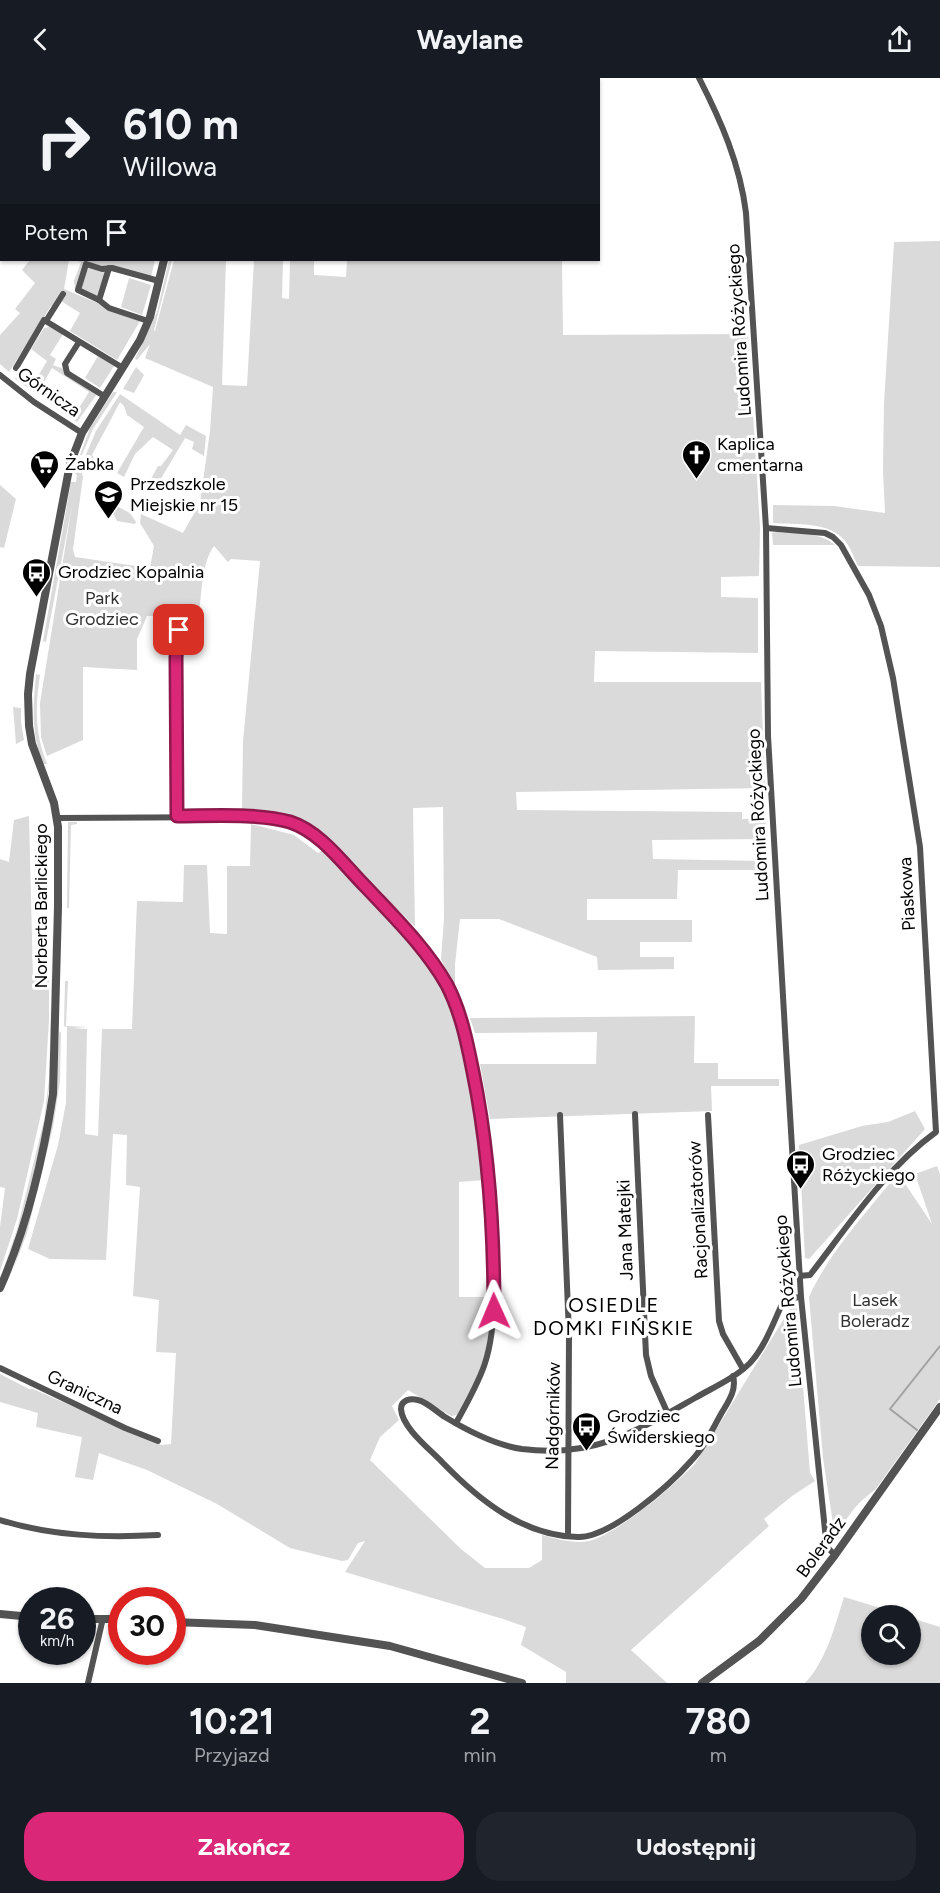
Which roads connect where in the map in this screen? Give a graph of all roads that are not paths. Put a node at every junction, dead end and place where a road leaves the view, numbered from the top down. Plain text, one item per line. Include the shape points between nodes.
1 (699, 78) edge
2 (164, 261) edge
3 (109, 268) junction
4 (159, 281) junction
5 (63, 294) dead end
6 (99, 300) junction
7 (46, 321) junction
8 (148, 321) junction
9 (80, 342) junction
10 (16, 368) dead end
11 (123, 368) junction
12 (0, 375) edge
13 (104, 396) junction
14 (82, 433) junction
15 (766, 528) junction
16 (183, 615) dead end
17 (177, 816) junction
18 (57, 818) junction
19 (635, 1114) dead end
20 (708, 1115) dead end
21 (560, 1116) dead end
22 (799, 1276) junction
23 (0, 1288) edge
24 (801, 1297) junction
25 (0, 1368) edge
26 (743, 1369) junction
27 (733, 1376) junction
28 (940, 1407) edge
29 (668, 1414) junction
30 (456, 1423) junction
31 (158, 1440) dead end
32 (567, 1451) junction
33 (0, 1520) edge
34 (158, 1535) dead end
35 (568, 1536) junction
36 (835, 1555) junction
37 (0, 1614) edge
38 (18, 1616) edge
39 (96, 1618) edge
40 (104, 1618) junction
41 (108, 1618) edge
42 (186, 1623) edge
43 (88, 1683) edge
44 (522, 1683) edge
45 (702, 1683) edge

1 - 15 street, Ludomira Różyckiego via 723,125 744,193
2 - 4 street, Norberta Barlickiego
3 - 4 street
3 - 6 street
3 - 6 street via 86,264 78,290
4 - 8 street, Norberta Barlickiego
5 - 7 street
6 - 8 street via 109,308
7 - 9 street
7 - 10 street
8 - 11 street, Norberta Barlickiego
9 - 11 street
9 - 13 street via 65,364 67,373
11 - 13 street, Norberta Barlickiego
12 - 14 street, Górnicza
13 - 14 street, Norberta Barlickiego
14 - 18 street, Norberta Barlickiego via 70,464 28,694 32,744
15 - 22 street, Ludomira Różyckiego via 768,736
15 - 22 street, Piaskowa via 833,537 862,582 881,626 918,830 936,1132 916,1146 810,1275
16 - 17 street via 176,657
17 - 18 street
17 - 30 street via 269,819 291,822 307,831 327,846 420,946 452,996 466,1037 485,1133 494,1298 492,1341 483,1373
18 - 23 street, Norberta Barlickiego via 53,1094 20,1239
19 - 29 street, Jana Matejki via 646,1355
20 - 26 street, Racjonalizatorów via 719,1321
21 - 32 street, Nadgórników via 569,1334
22 - 24 street, Ludomira Różyckiego
24 - 26 street via 783,1302 757,1354
24 - 36 street, Ludomira Różyckiego via 826,1540
25 - 31 street, Graniczna
26 - 27 street
27 - 29 street
27 - 35 street via 733,1392 706,1441 675,1478 609,1528 588,1536
28 - 36 street, Boleradz
29 - 32 street via 608,1443
30 - 32 street via 520,1448
30 - 35 street via 419,1400 408,1399 401,1407 407,1426 485,1500 525,1526
32 - 35 street, Nadgórników
33 - 34 street via 78,1535
36 - 45 street, Boleradz via 801,1599 759,1641
37 - 38 street
39 - 40 street
40 - 41 street
40 - 43 street
42 - 44 street via 255,1625 390,1646

